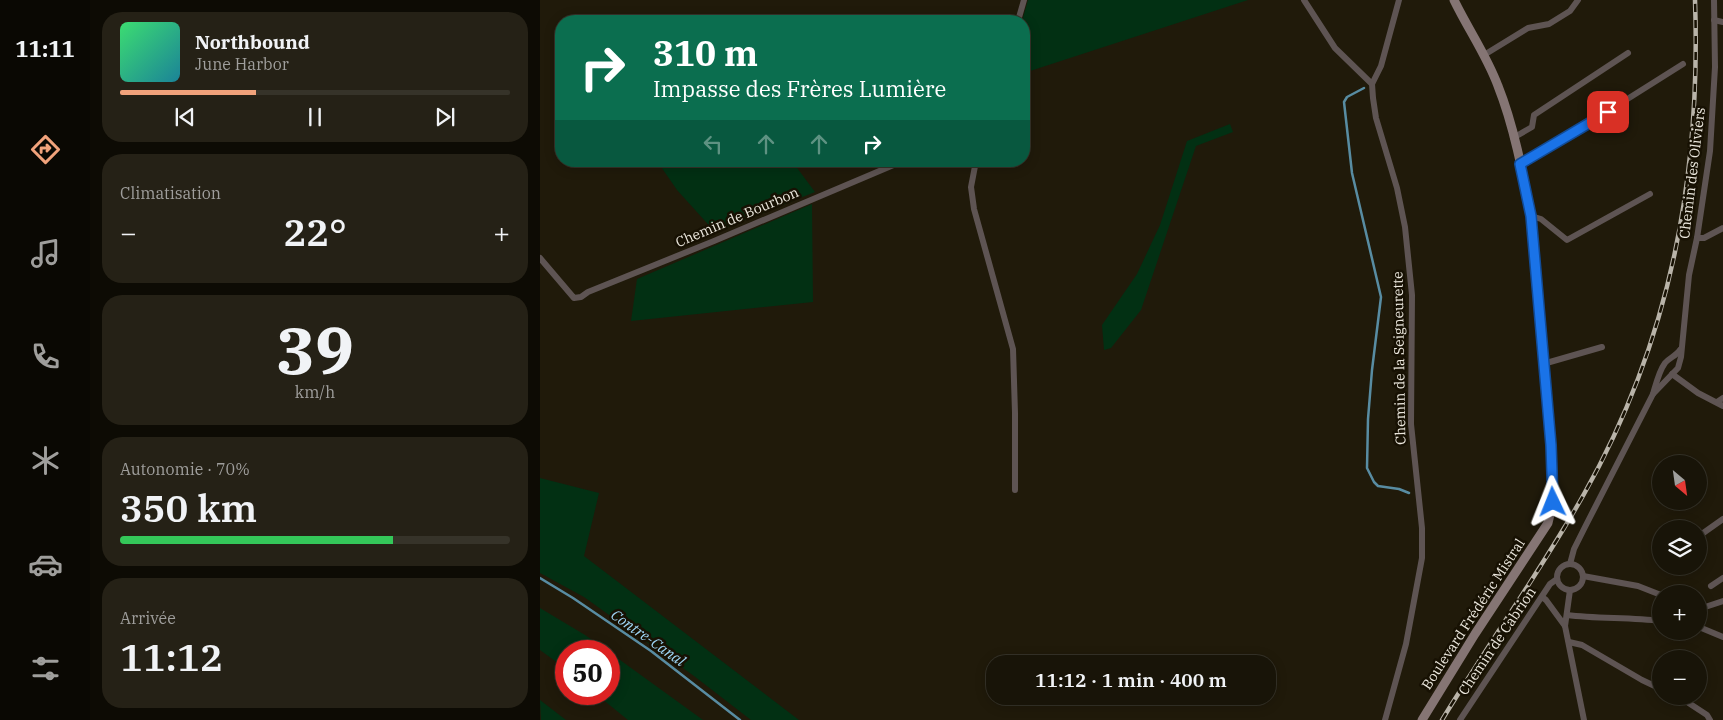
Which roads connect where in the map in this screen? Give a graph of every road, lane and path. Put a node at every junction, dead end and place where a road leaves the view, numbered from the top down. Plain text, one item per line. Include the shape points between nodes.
1 (1024, 0) edge
2 (1304, 0) edge
3 (1399, 0) edge
4 (1454, 0) edge
5 (1578, 0) edge
6 (1714, 0) edge
7 (1020, 15) edge
8 (1714, 20) junction
9 (1723, 22) edge
10 (1628, 53) dead end
11 (1484, 55) junction
12 (1683, 64) dead end
13 (1372, 84) junction
14 (1513, 138) junction
15 (1520, 164) junction
16 (889, 167) edge
17 (975, 167) edge
18 (1650, 194) dead end
19 (1531, 216) junction
20 (1723, 228) edge
21 (1698, 238) junction
22 (540, 258) edge
23 (1602, 347) dead end
24 (1682, 348) junction
25 (1543, 364) junction
26 (1672, 374) junction
27 (1653, 394) junction
28 (1723, 398) edge
29 (1720, 404) edge
30 (1015, 490) dead end
31 (1723, 519) edge
32 (1707, 530) edge
33 (1570, 564) junction
34 (1584, 576) junction
35 (1723, 578) edge
36 (1557, 579) junction
37 (1711, 586) dead end
38 (1570, 590) junction
39 (1652, 591) edge
40 (1542, 597) junction
41 (1723, 601) edge
42 (1707, 606) edge
43 (1567, 615) junction
44 (1652, 620) edge
45 (1565, 626) junction
46 (1707, 630) edge
47 (1723, 637) edge
48 (1569, 642) junction
49 (1652, 684) edge
50 (1692, 705) edge
51 (1385, 720) edge
52 (1422, 720) edge
53 (1460, 720) edge
54 (1584, 720) edge
55 (1710, 720) edge

1 - 7 street
2 - 13 street via 1336,48
3 - 13 street via 1381,66
4 - 11 main road, Boulevard Frédéric Mistral
5 - 11 street via 1570,11 1549,24 1528,28
6 - 8 street, Chemin des Oliviers
8 - 9 street
8 - 21 street, Chemin des Oliviers via 1711,143
10 - 14 street via 1534,115 1532,127
11 - 14 main road, Boulevard Frédéric Mistral via 1498,85
12 - 15 street
13 - 51 street, Chemin de la Seigneurette via 1376,118 1405,227 1412,295 1411,424 1422,528 1422,558 1406,644
14 - 15 main road, Boulevard Frédéric Mistral
15 - 19 main road, Boulevard Frédéric Mistral
16 - 22 street, Chemin de Bourbon via 574,298
17 - 30 street via 971,187 974,210 1013,349
18 - 19 street via 1567,240 1541,219
19 - 25 main road, Boulevard Frédéric Mistral
20 - 21 street
21 - 24 street, Chemin des Oliviers via 1690,275
23 - 25 street
24 - 26 street, Chemin des Oliviers via 1680,362
24 - 27 street, Chemin des Oliviers via 1666,362
25 - 52 main road, Boulevard Frédéric Mistral via 1553,482 1550,518
26 - 27 street, Chemin des Oliviers
26 - 29 street
27 - 33 street, Chemin des Oliviers via 1574,549
28 - 29 street
31 - 32 street
33 - 34 street via 1579,568
33 - 36 street via 1561,569
34 - 38 street via 1580,586
34 - 39 street
35 - 37 street
36 - 38 street via 1560,586
36 - 40 street, Chemin de Cabrion
38 - 43 street
40 - 45 street
40 - 53 street, Chemin de Cabrion
41 - 42 street
43 - 44 street
43 - 45 street
45 - 48 street
46 - 47 street
48 - 49 street via 1582,645
48 - 54 street
50 - 55 street

